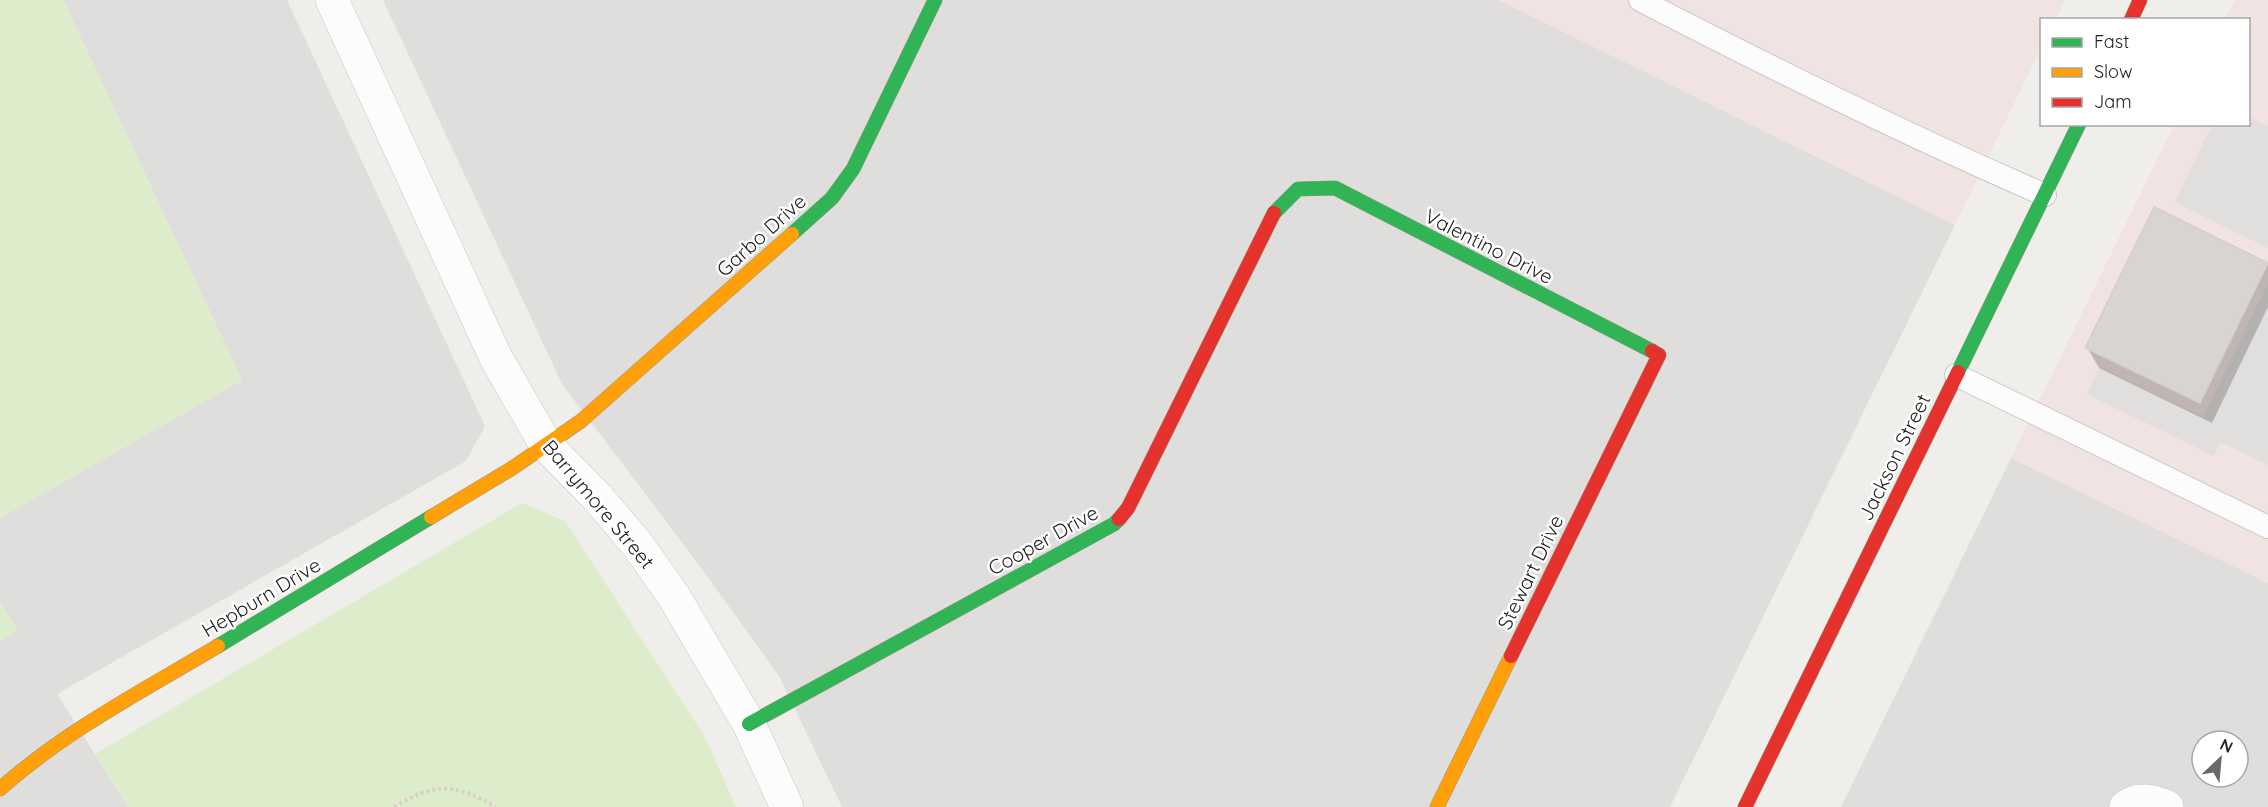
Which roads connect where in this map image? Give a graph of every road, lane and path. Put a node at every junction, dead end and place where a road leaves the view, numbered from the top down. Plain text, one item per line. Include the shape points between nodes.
1 (332, 0) edge
2 (935, 0) edge
3 (1640, 0) edge
4 (2140, 0) edge
5 (2132, 18) edge
6 (2078, 126) edge
7 (1298, 189) joint
8 (2044, 195) junction
9 (1659, 355) joint
10 (1956, 375) junction
11 (546, 445) junction
12 (2268, 527) edge
13 (748, 724) junction
14 (0, 789) edge
15 (2129, 804) edge
16 (394, 807) edge
17 (496, 807) edge
18 (787, 807) edge
19 (1437, 807) edge
20 (1745, 807) edge
21 (2167, 807) edge

1 - 11 street, Barrymore Street via 496,358
2 - 11 street, Garbo Drive via 853,169 832,198 581,421
3 - 8 lane via 1923,142
4 - 5 street
6 - 8 street, Jackson Street
7 - 9 street, Valentino Drive via 1335,188
7 - 13 street, Cooper Drive via 1272,214 1128,508 1114,524
8 - 10 street, Jackson Street
9 - 19 street, Stewart Drive
10 - 12 lane
10 - 20 street, Jackson Street
11 - 13 street, Barrymore Street via 637,544 673,595
11 - 14 street, Hepburn Drive via 70,735
13 - 18 street, Barrymore Street
15 - 21 street via 2154,801
16 - 17 path via 412,796 450,787

